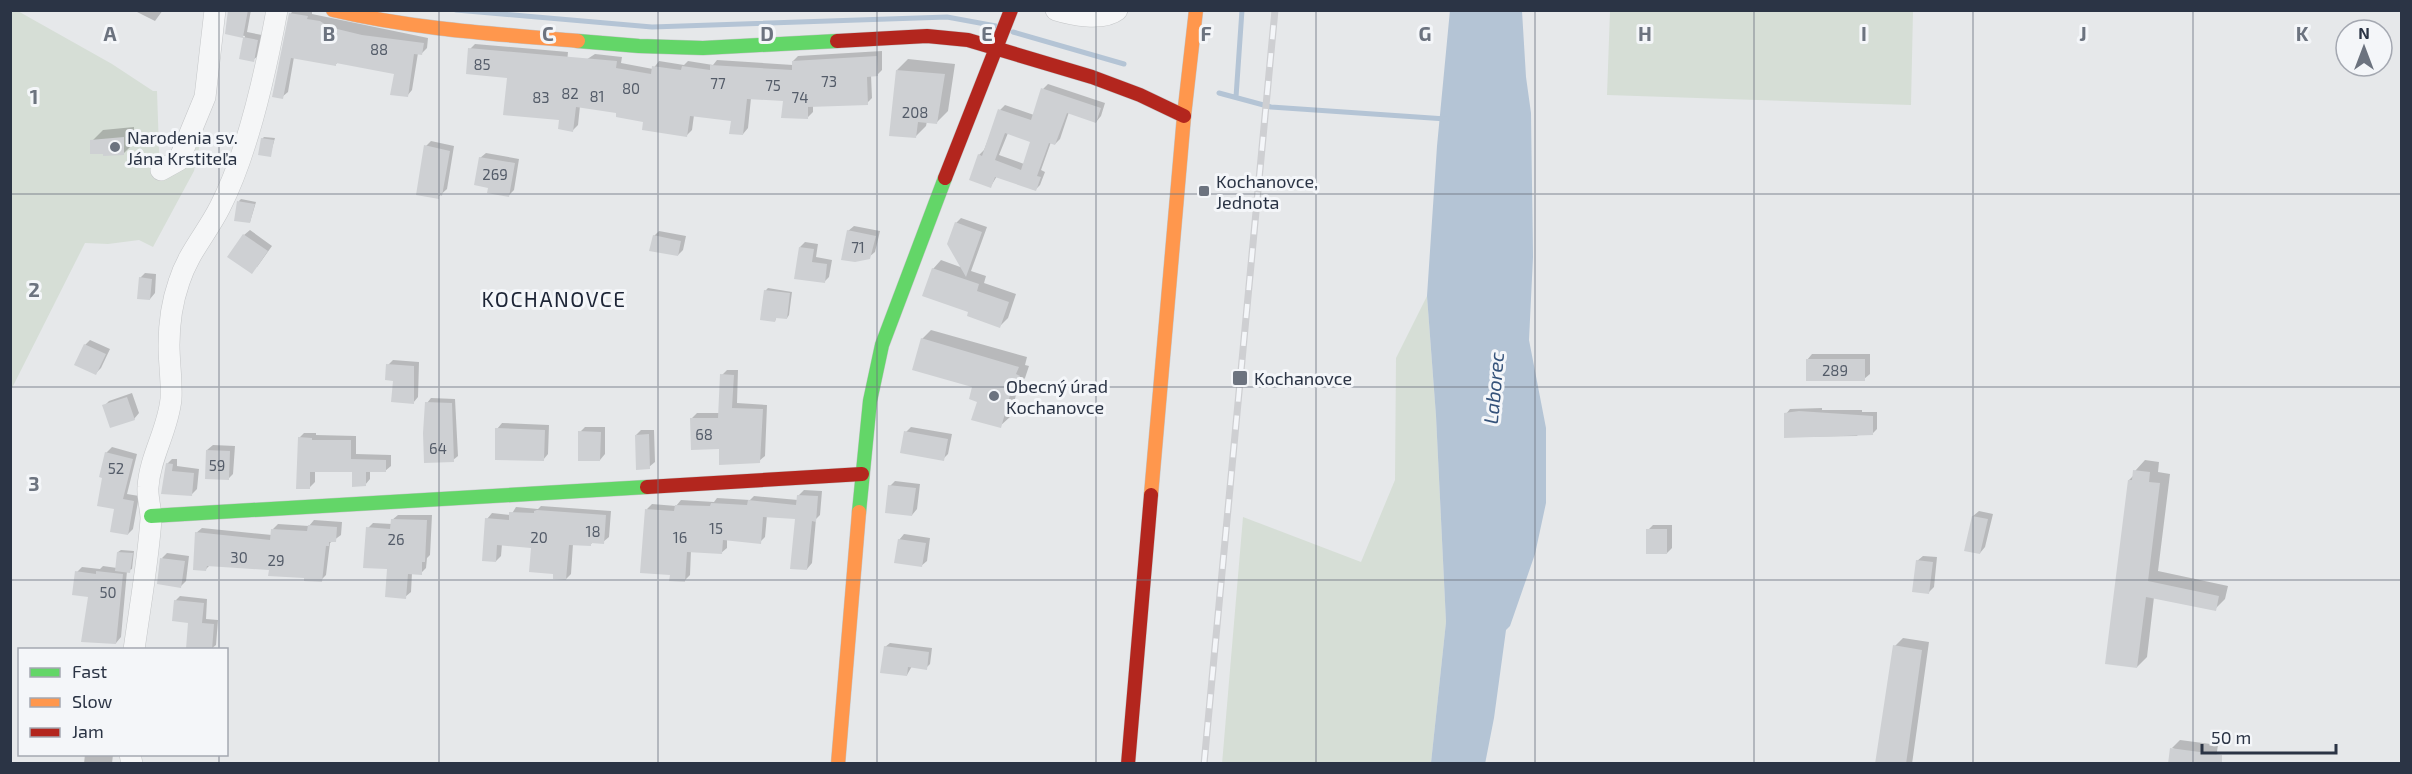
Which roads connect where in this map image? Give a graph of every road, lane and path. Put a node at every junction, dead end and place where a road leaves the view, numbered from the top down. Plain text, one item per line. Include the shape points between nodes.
1 (215, 10) edge
2 (278, 10) edge
3 (333, 10) edge
4 (1056, 10) edge
5 (1117, 10) edge
6 (1196, 10) edge
7 (1009, 15) edge
8 (999, 42) junction
9 (1184, 116) junction
10 (161, 170) dead end
11 (862, 474) junction
12 (151, 516) junction
13 (134, 648) edge
14 (838, 764) edge
15 (1128, 764) edge

1 - 10 street via 205,97 179,160
2 - 12 street via 233,177 178,282 171,315 169,415 153,457 148,488
3 - 8 street via 456,30 639,46 703,48 927,36
4 - 5 street via 1079,16 1113,14
6 - 9 street
7 - 8 street
8 - 9 street via 1140,95
8 - 11 street via 882,345 870,401
9 - 15 street
11 - 12 street
11 - 14 street
12 - 13 street

